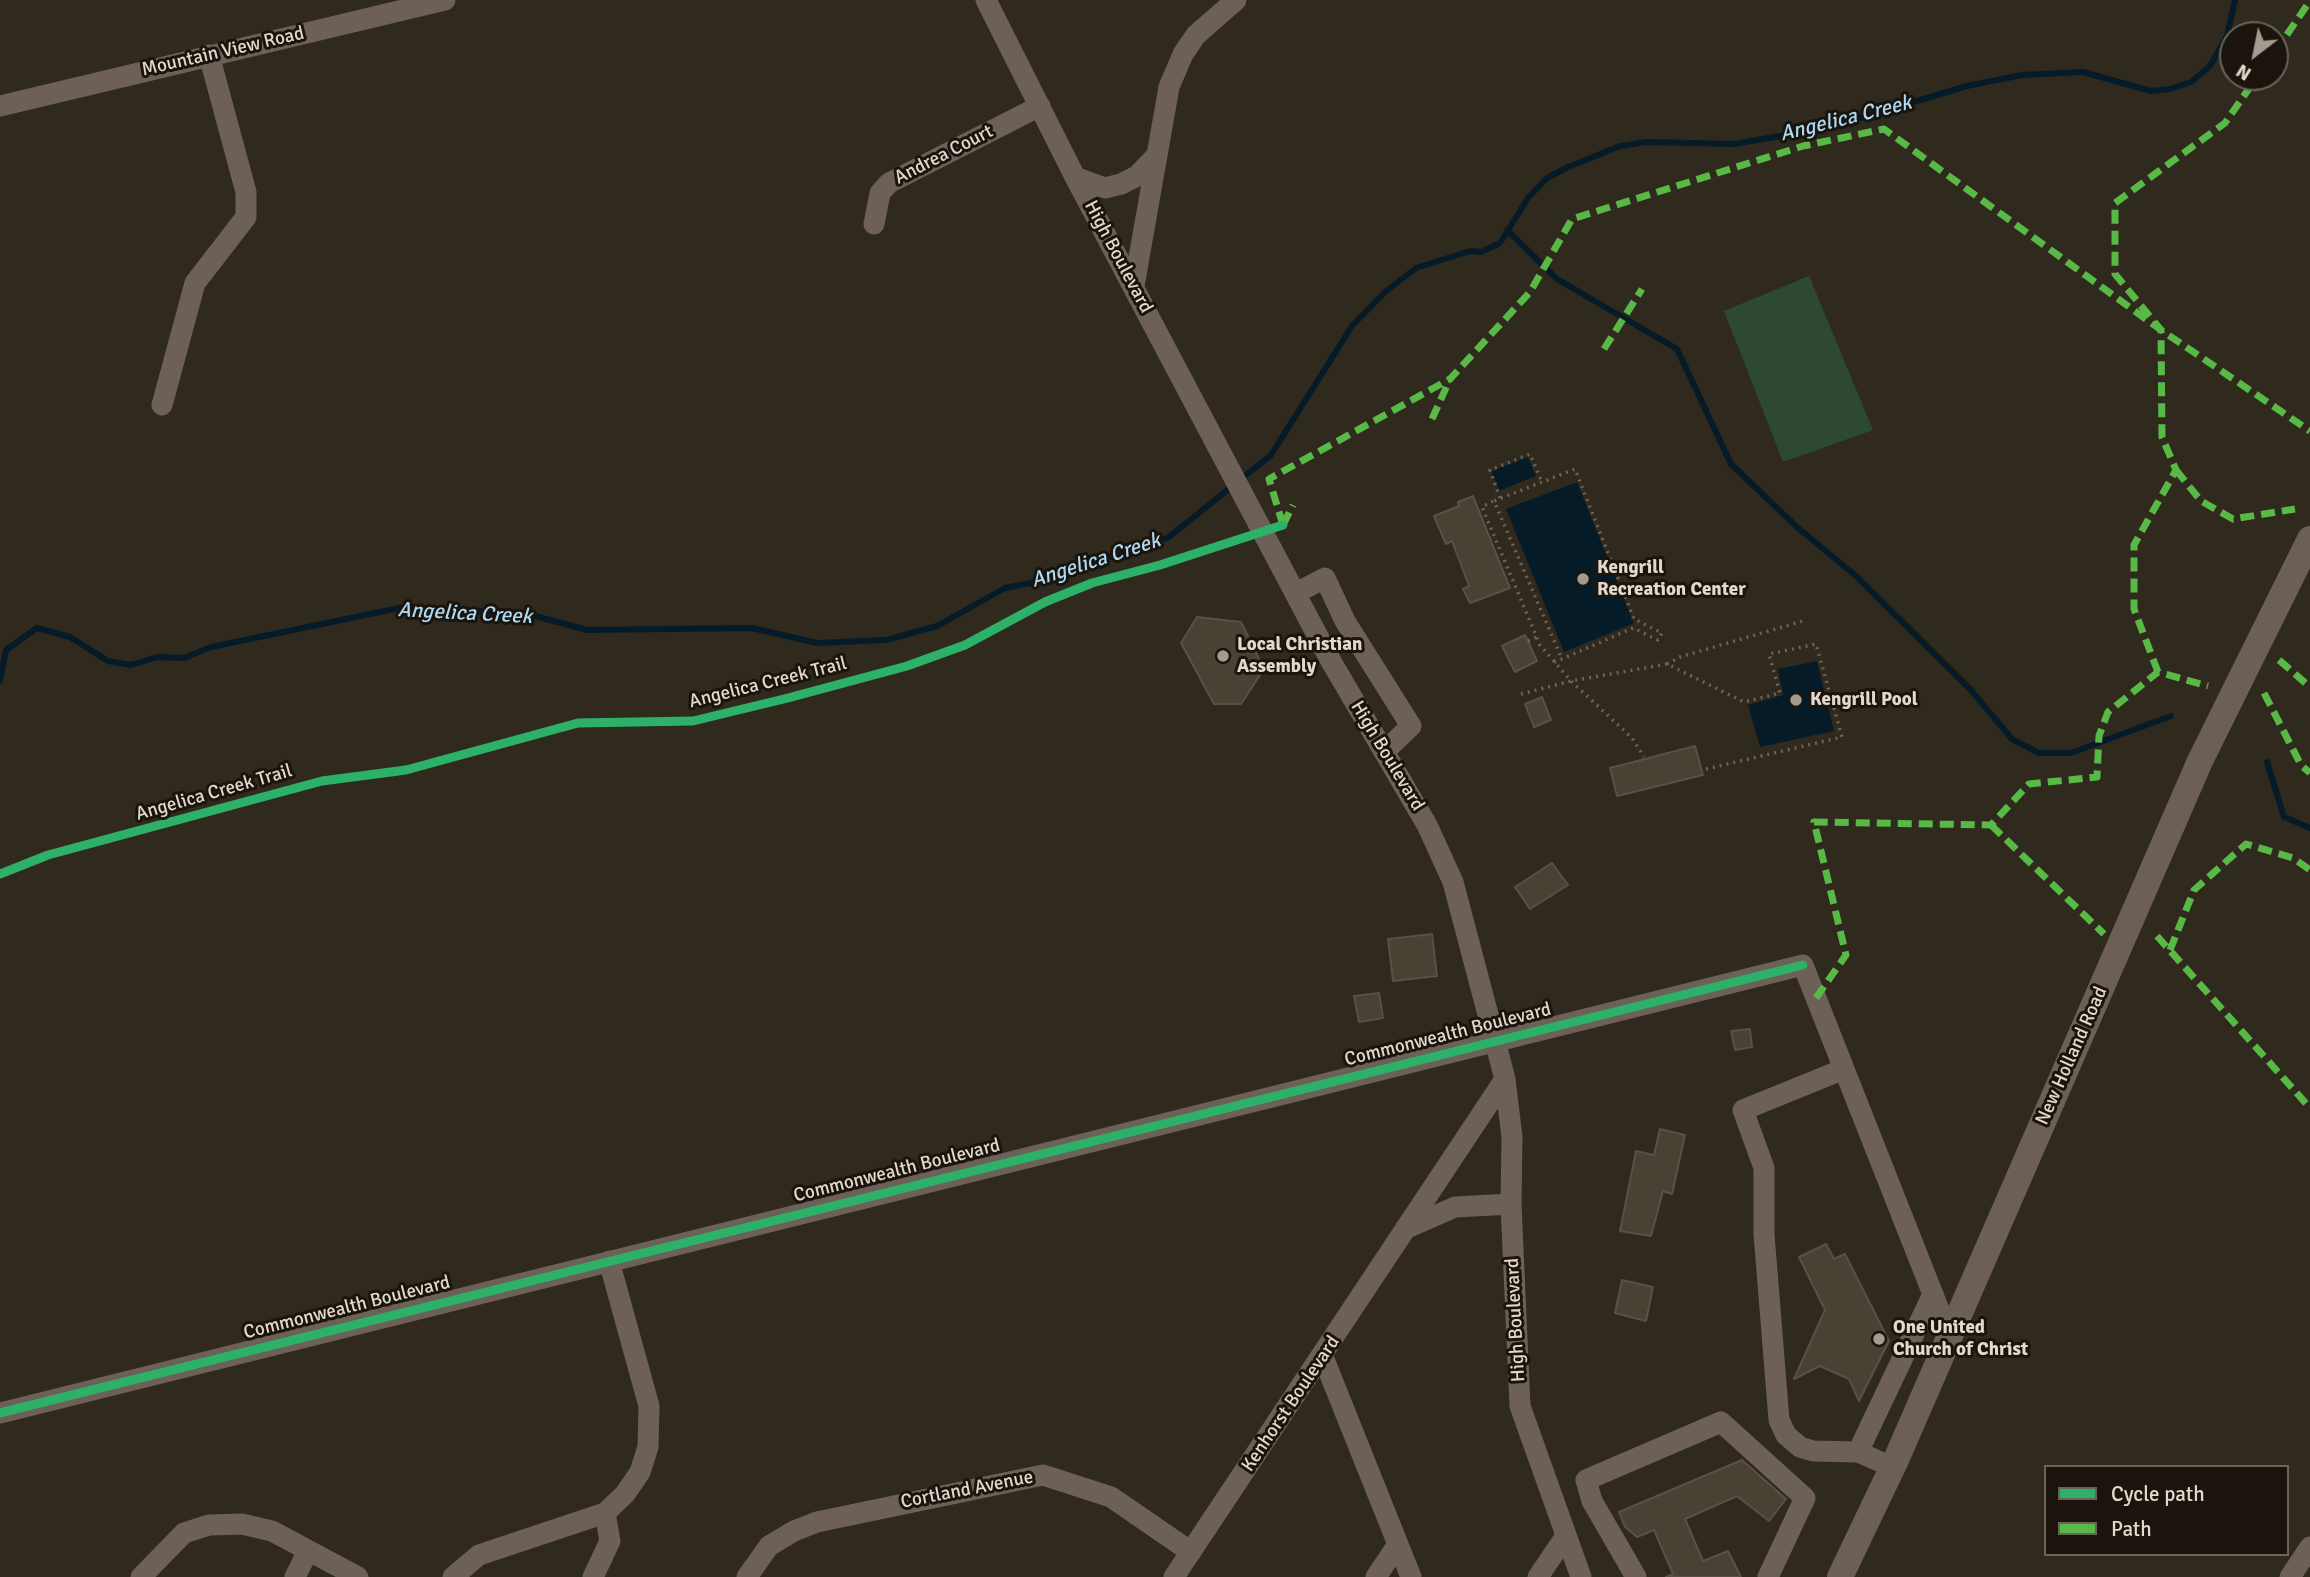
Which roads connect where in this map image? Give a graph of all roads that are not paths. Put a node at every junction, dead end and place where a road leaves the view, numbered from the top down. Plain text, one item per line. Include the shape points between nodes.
1 (445, 0) edge
2 (986, 0) edge
3 (1236, 0) edge
4 (209, 55) junction
5 (0, 106) edge
6 (1040, 106) junction
7 (1157, 155) junction
8 (1075, 177) junction
9 (874, 224) dead end
10 (1134, 286) junction
11 (162, 405) dead end
12 (2310, 539) edge
13 (1296, 593) junction
14 (1384, 752) junction
15 (1496, 1041) junction
16 (1844, 1069) junction
17 (1505, 1079) junction
18 (1511, 1204) junction
19 (1405, 1229) junction
20 (609, 1261) junction
21 (1933, 1294) junction
22 (1950, 1335) junction
23 (1323, 1357) junction
24 (0, 1413) edge
25 (1858, 1451) junction
26 (1892, 1467) junction
27 (1592, 1501) junction
28 (605, 1513) junction
29 (1557, 1514) junction
30 (1564, 1537) junction
31 (1398, 1544) junction
32 (2310, 1547) edge
33 (308, 1551) junction
34 (1191, 1552) junction
35 (141, 1577) edge
36 (295, 1577) edge
37 (358, 1577) edge
38 (453, 1577) edge
39 (593, 1577) edge
40 (747, 1577) edge
41 (1174, 1577) edge
42 (1376, 1577) edge
43 (1411, 1577) edge
44 (1538, 1577) edge
45 (1581, 1577) edge
46 (1636, 1577) edge
47 (1768, 1577) edge
48 (1840, 1577) edge
49 (2290, 1577) edge

1 - 4 street, Mountain View Road
2 - 6 street, High Boulevard
3 - 7 street via 1196,35 1176,68
4 - 5 street, Mountain View Road
4 - 11 street via 246,192 246,217 195,283
6 - 8 street, High Boulevard
6 - 9 street, Andrea Court via 889,183 880,193
7 - 8 street via 1121,184 1105,188
7 - 10 street
8 - 10 street, High Boulevard
10 - 13 street, High Boulevard
12 - 22 main road, New Holland Road via 2200,761
13 - 14 street, High Boulevard
13 - 14 street via 1325,578 1358,644 1411,726
14 - 15 street, High Boulevard via 1427,825 1452,882
15 - 16 street, Commonwealth Boulevard via 1803,965
15 - 17 street, High Boulevard
15 - 20 street, Commonwealth Boulevard
16 - 21 street
16 - 25 street via 1743,1110 1764,1168 1764,1234 1779,1420 1786,1435 1800,1447
17 - 18 street, High Boulevard
17 - 19 street, Kenhorst Boulevard
18 - 19 street via 1455,1207
18 - 29 street, High Boulevard via 1520,1406
19 - 23 street, Kenhorst Boulevard
20 - 24 street, Commonwealth Boulevard
20 - 28 street via 649,1406 648,1447 640,1472
21 - 22 street
21 - 25 street
22 - 26 main road, New Holland Road
23 - 31 street
23 - 34 street, Kenhorst Boulevard
25 - 26 street
26 - 48 main road, New Holland Road
27 - 29 street
27 - 46 street
27 - 47 street via 1586,1480 1721,1422 1805,1498
28 - 38 street via 479,1555
28 - 39 street via 610,1541
29 - 30 street, High Boulevard
30 - 44 street
30 - 45 street, High Boulevard
31 - 42 street
31 - 43 street
32 - 49 street
33 - 35 street via 272,1531 242,1524 209,1525 184,1533
33 - 36 street
33 - 37 street
34 - 40 street, Cortland Avenue via 1111,1497 1043,1475 817,1522 769,1546
34 - 41 street, Kenhorst Boulevard

